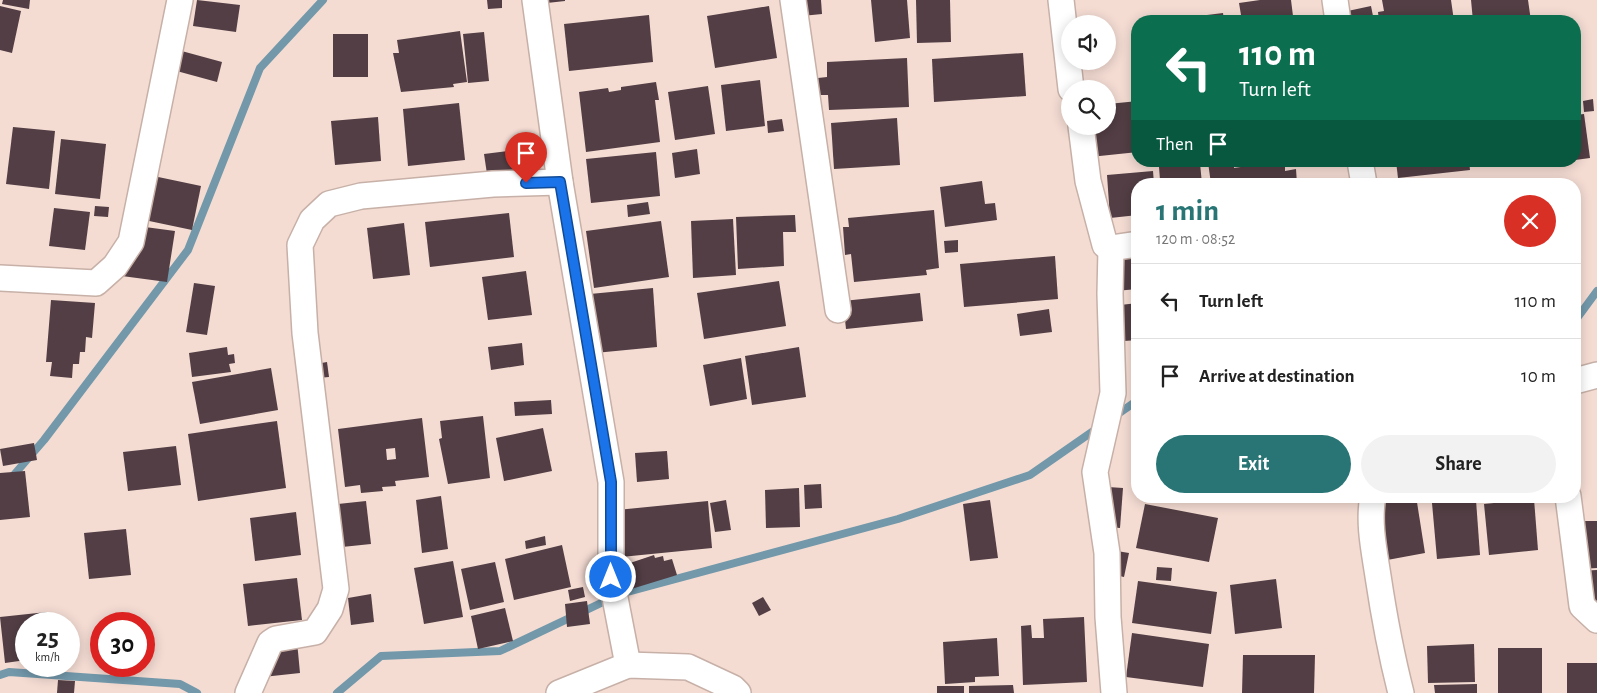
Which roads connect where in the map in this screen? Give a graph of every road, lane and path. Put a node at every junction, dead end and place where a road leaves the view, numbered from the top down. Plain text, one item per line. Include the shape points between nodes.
1 (180, 0) edge
2 (535, 0) edge
3 (793, 0) edge
4 (1061, 0) edge
5 (1335, 0) edge
6 (1337, 15) edge
7 (1070, 80) edge
8 (1082, 135) edge
9 (560, 182) junction
10 (1131, 245) edge
11 (1111, 248) junction
12 (0, 278) edge
13 (838, 310) dead end
14 (1597, 375) edge
15 (1581, 379) edge
16 (1372, 503) edge
17 (1569, 503) edge
18 (1597, 620) edge
19 (628, 664) junction
20 (248, 693) edge
21 (559, 693) edge
22 (738, 693) edge
23 (1114, 693) edge
24 (1401, 693) edge

1 - 12 street via 130,242 115,266 96,283
2 - 9 street
3 - 13 street
4 - 7 street
5 - 6 street
8 - 11 street via 1088,181 1105,245
9 - 19 street via 611,482 611,577
9 - 20 street via 493,184 361,196 329,204 312,220 300,245 305,323 336,589 330,609 315,632 276,639 270,644
10 - 11 street
11 - 23 street via 1113,393 1095,472 1107,553
14 - 15 street
16 - 24 street via 1375,559 1388,643
17 - 18 street via 1582,606
19 - 21 street
19 - 22 street via 688,667

